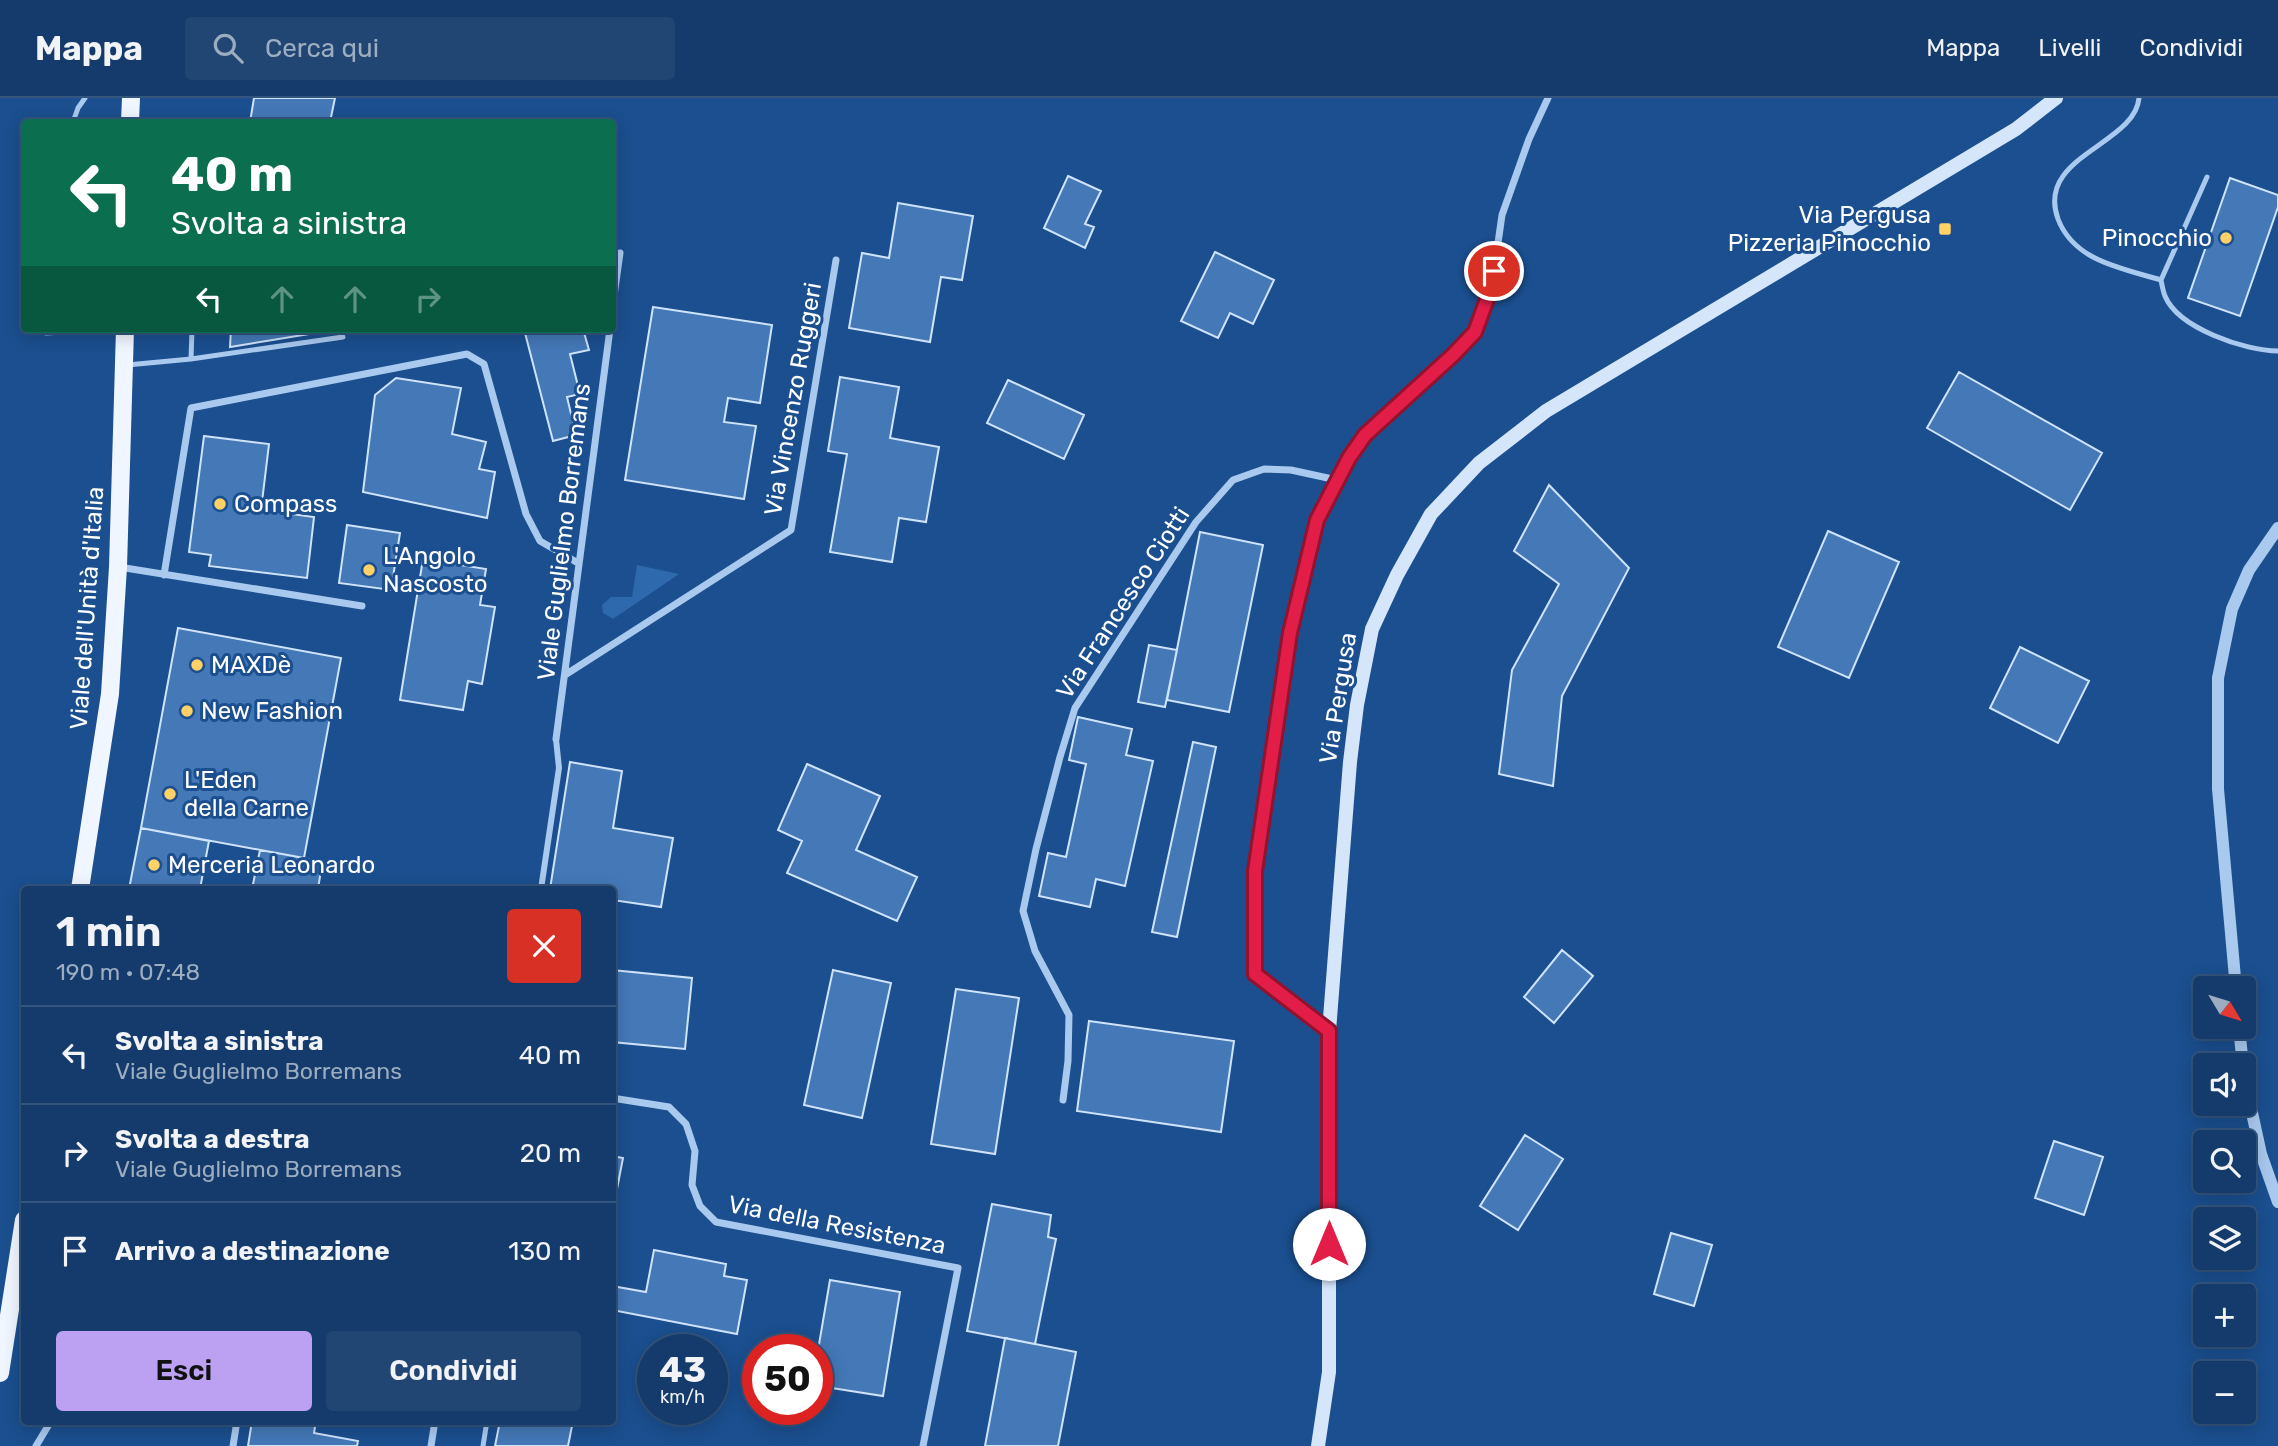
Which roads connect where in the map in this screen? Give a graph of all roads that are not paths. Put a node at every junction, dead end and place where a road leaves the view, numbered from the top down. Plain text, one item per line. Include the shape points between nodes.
1 (85, 98) edge
2 (131, 98) edge
3 (1548, 98) edge
4 (2056, 98) edge
5 (2139, 98) edge
6 (74, 119) edge
7 (130, 119) edge
8 (2207, 177) dead end
9 (620, 253) dead end
10 (836, 260) dead end
11 (2161, 280) junction
12 (616, 282) edge
13 (125, 333) edge
14 (192, 333) edge
15 (609, 333) edge
16 (343, 337) dead end
17 (2278, 351) edge
18 (191, 359) junction
19 (124, 365) junction
20 (1337, 480) junction
21 (2278, 528) edge
22 (578, 563) junction
23 (118, 567) junction
24 (164, 575) junction
25 (362, 606) dead end
26 (565, 675) junction
27 (556, 739) joint
28 (80, 886) edge
29 (541, 886) edge
30 (2235, 976) edge
31 (1329, 1031) junction
32 (616, 1099) edge
33 (1063, 1100) dead end
34 (2253, 1116) edge
35 (2278, 1202) edge
36 (21, 1239) edge
37 (0, 1373) edge
38 (49, 1425) edge
39 (236, 1425) edge
40 (434, 1425) edge
41 (486, 1425) edge
42 (36, 1446) edge
43 (233, 1446) edge
44 (430, 1446) edge
45 (482, 1446) edge
46 (923, 1446) edge
47 (1318, 1446) edge

1 - 6 lane
2 - 7 main road
3 - 20 street via 1502,215 1494,271 1475,332 1365,435
4 - 31 main road, Via Pergusa via 2016,130 1546,411 1479,463 1431,514 1372,629 1357,705
5 - 11 lane via 2135,115 2064,173 2054,191 2056,212 2077,248 2097,260
8 - 11 lane
9 - 12 street
10 - 26 street, Via Vincenzo Ruggeri via 791,530
11 - 17 lane via 2165,297 2175,310 2199,329 2231,342
13 - 19 main road, Viale dell'Unità d'Italia
14 - 18 lane
15 - 22 street, Viale Guglielmo Borremans
16 - 18 lane
18 - 19 lane
19 - 23 main road, Viale dell'Unità d'Italia
20 - 31 street via 1317,520 1290,633 1255,871 1255,974
20 - 33 street, Via Francesco Ciotti via 1264,469 1233,480 1196,522 1075,708 1023,911 1035,951 1069,1016
21 - 30 street via 2249,570 2231,609 2218,678 2218,789
22 - 24 street via 540,541 527,514 484,364 467,354 191,408
22 - 26 street, Viale Guglielmo Borremans
23 - 24 street
23 - 28 main road, Viale dell'Unità d'Italia via 110,694
24 - 25 street
26 - 27 street, Viale Guglielmo Borremans
27 - 29 street via 559,768
31 - 47 main road, Via Pergusa via 1329,1373
32 - 46 street, Via della Resistenza via 669,1107 686,1124 695,1151 692,1185 700,1206 716,1222 958,1268
34 - 35 street
36 - 37 main road
38 - 42 street
39 - 43 street
40 - 44 street
41 - 45 lane

